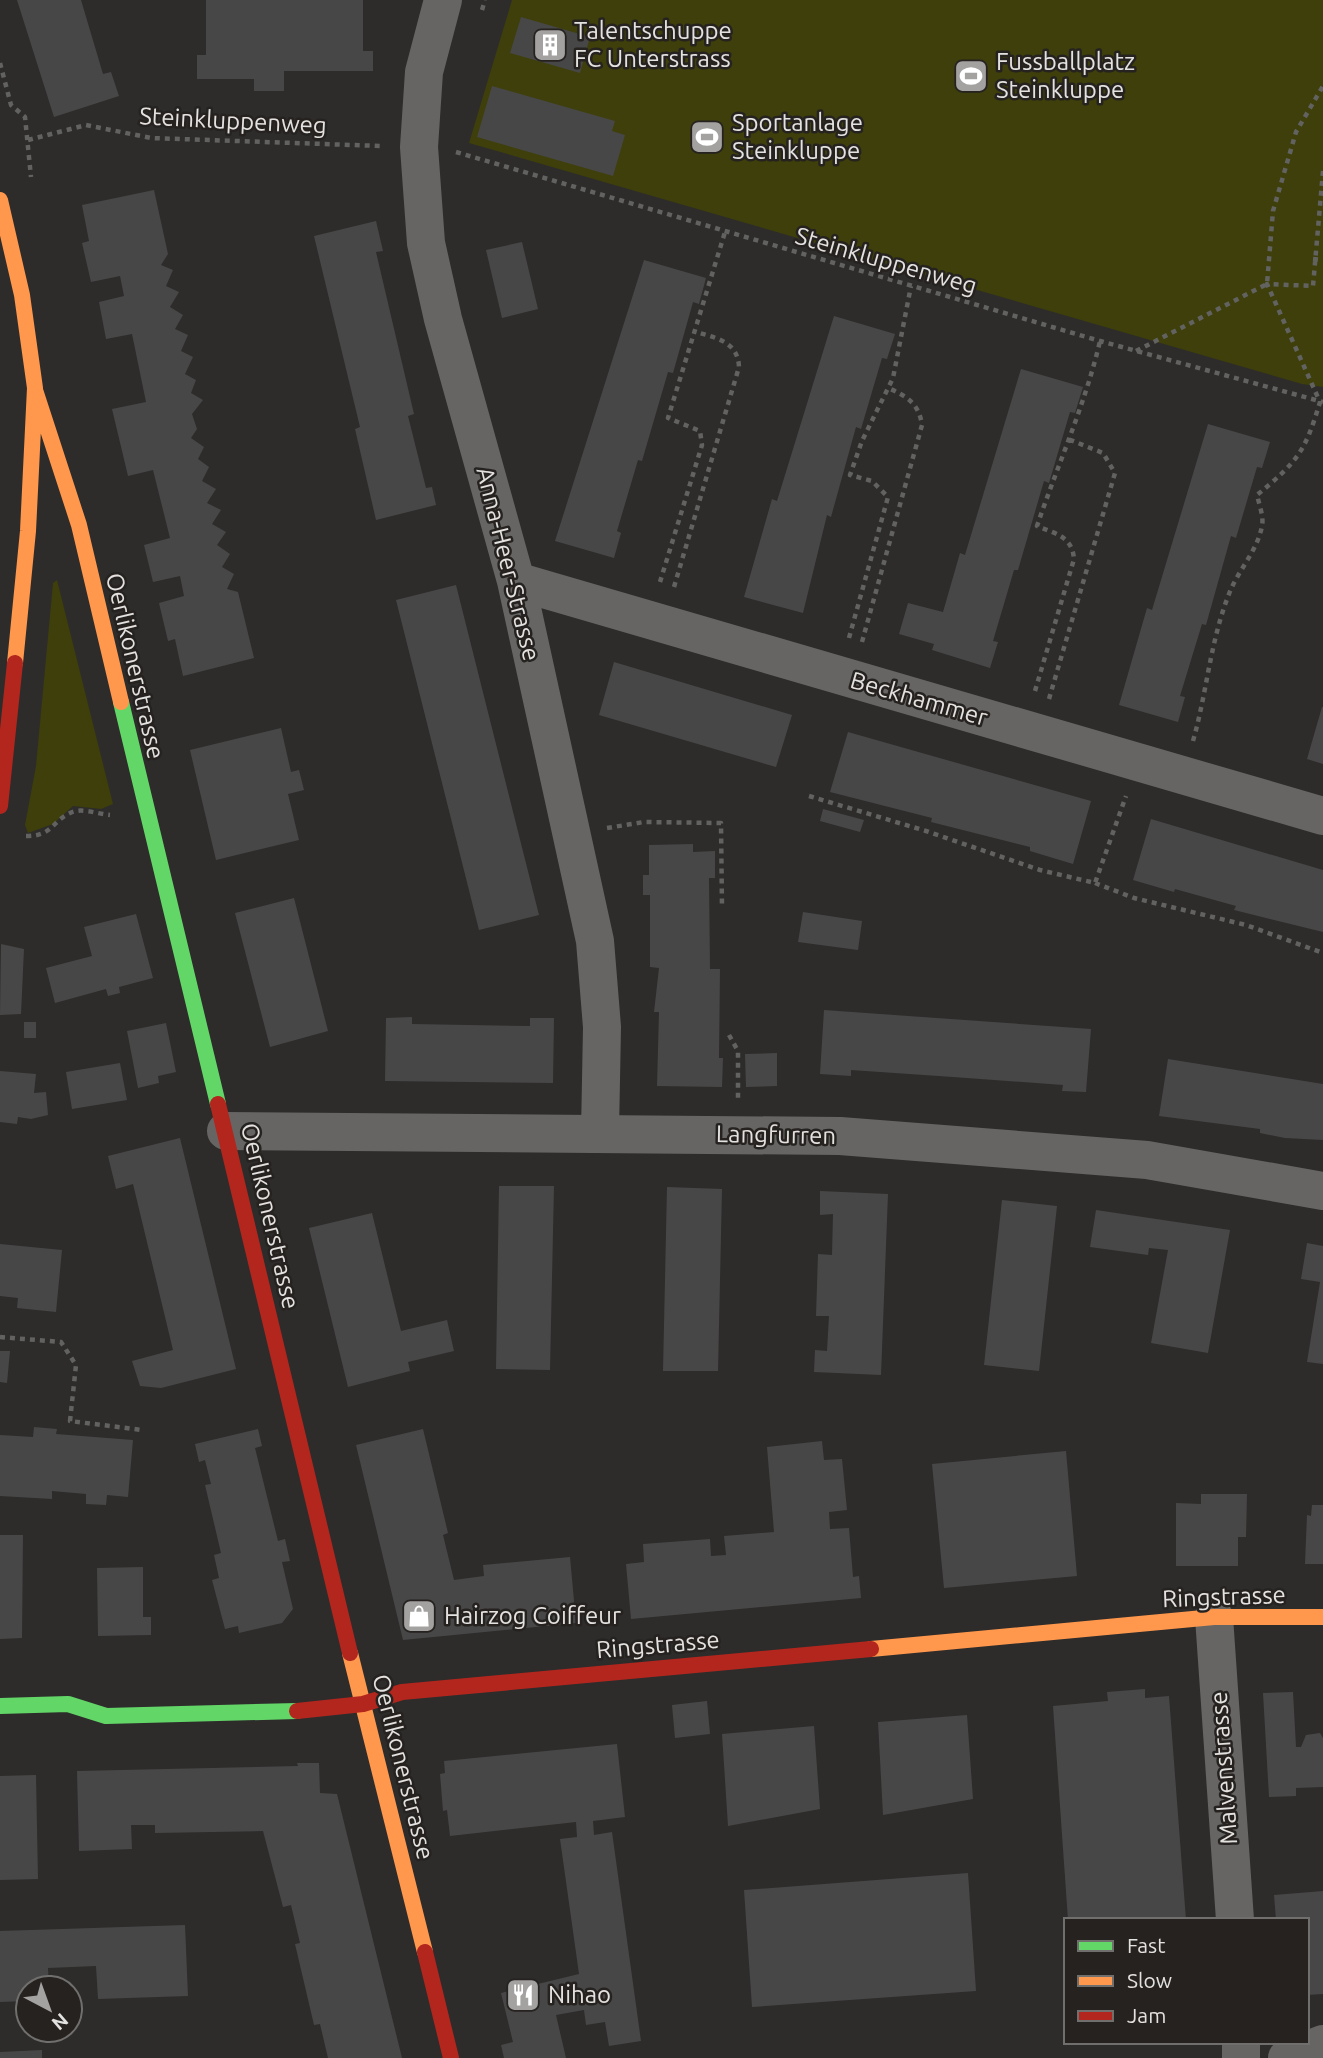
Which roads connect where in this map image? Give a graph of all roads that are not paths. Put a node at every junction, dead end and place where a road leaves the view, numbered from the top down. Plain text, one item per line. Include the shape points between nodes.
1 (443, 0) edge
2 (0, 200) edge
3 (35, 388) junction
4 (516, 581) junction
5 (0, 806) edge
6 (1323, 816) edge
7 (226, 1131) junction
8 (600, 1132) junction
9 (1323, 1191) edge
10 (1214, 1617) junction
11 (1323, 1617) edge
12 (363, 1704) junction
13 (0, 1706) edge
14 (1234, 1918) edge
15 (1323, 2044) edge
16 (451, 2058) edge
17 (1287, 2058) edge

1 - 4 street, Anna-Heer-Strasse via 424,72 419,147 426,243
2 - 3 street via 22,295
3 - 5 street via 28,531
3 - 7 street, Oerlikonerstrasse via 79,525
4 - 6 street, Beckhammer
4 - 8 street, Anna-Heer-Strasse via 595,941 602,1027
7 - 8 street, Langfurren
7 - 12 street, Oerlikonerstrasse
8 - 9 street, Langfurren via 840,1136 1147,1160
10 - 11 street, Ringstrasse
10 - 12 street, Ringstrasse via 402,1692
10 - 14 street, Malvenstrasse
12 - 13 street, Ringstrasse via 311,1711 106,1716 68,1704
12 - 16 street, Oerlikonerstrasse
15 - 17 street

